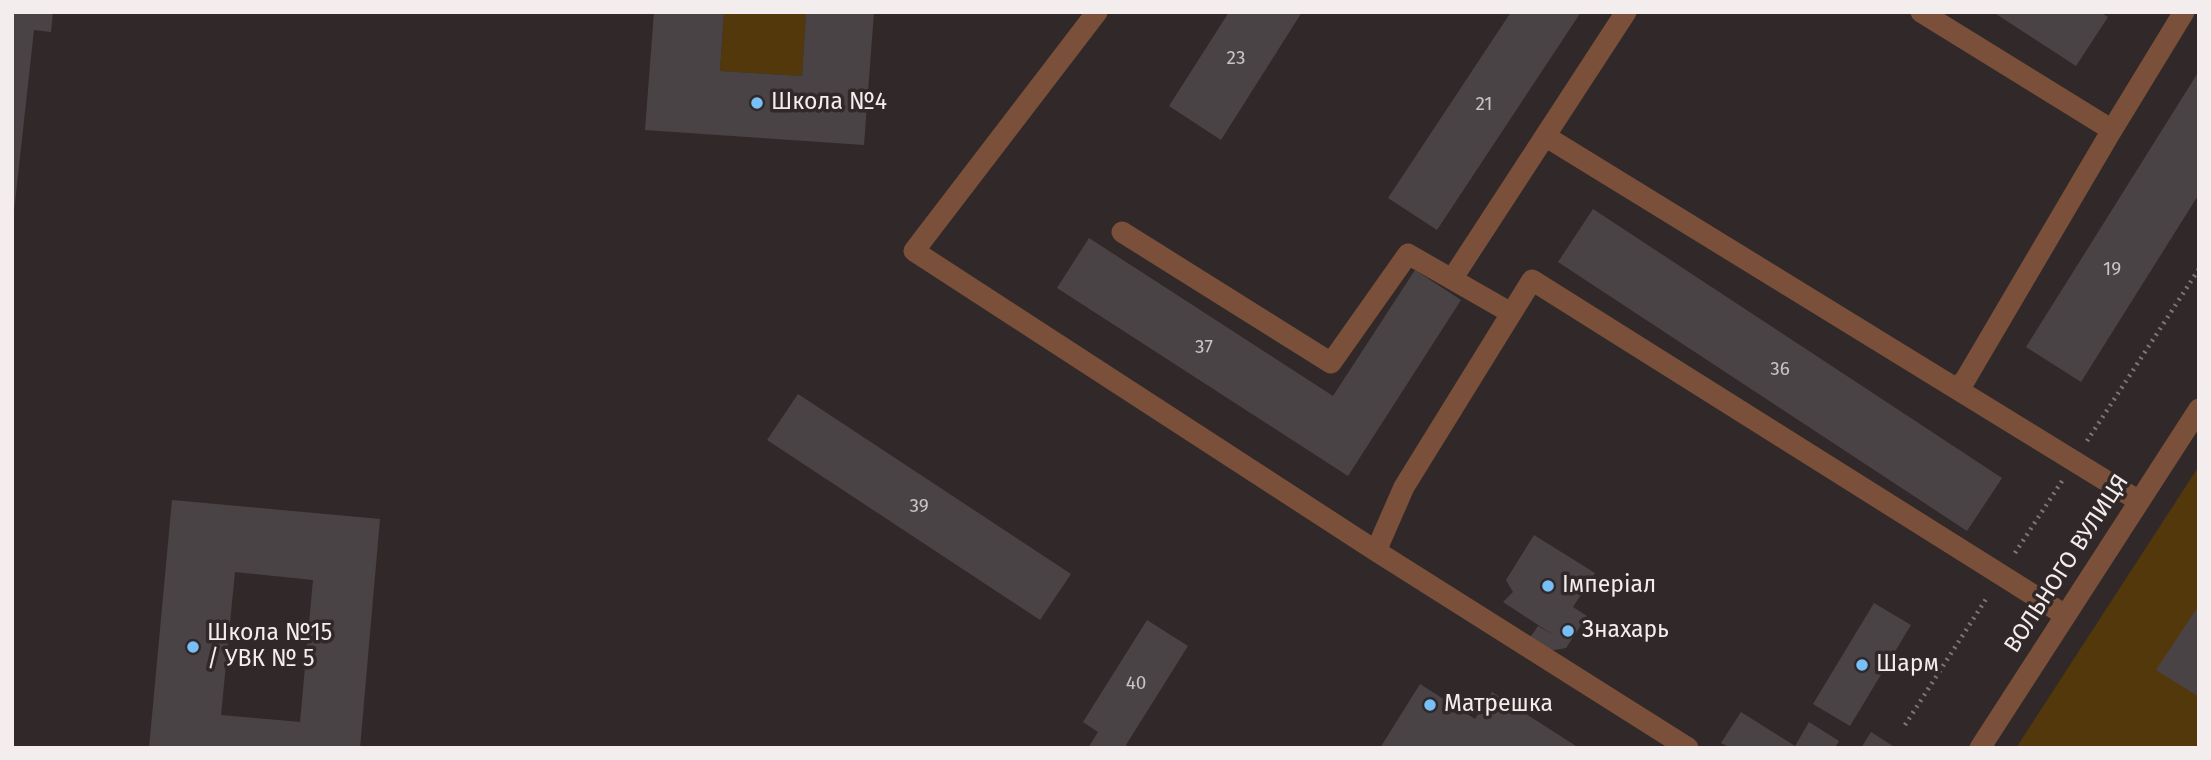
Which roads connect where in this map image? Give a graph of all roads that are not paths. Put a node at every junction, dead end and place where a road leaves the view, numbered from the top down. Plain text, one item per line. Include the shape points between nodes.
1 (1097, 12) edge
2 (1626, 12) edge
3 (1921, 12) edge
4 (2184, 12) edge
5 (2112, 130) junction
6 (1545, 136) junction
7 (1122, 232) dead end
8 (1452, 279) junction
9 (1511, 313) junction
10 (1956, 388) junction
11 (2199, 409) edge
12 (2139, 501) junction
13 (1376, 551) junction
14 (2066, 615) junction
15 (1688, 748) edge
16 (1980, 748) edge

1 - 13 street via 915,251
2 - 6 street
3 - 5 street
4 - 5 street
5 - 10 street via 1965,380
6 - 8 street
6 - 10 street
7 - 8 street via 1331,363 1408,254
8 - 9 street
9 - 13 street via 1404,487
9 - 14 street via 1532,280
10 - 12 street
11 - 12 street, ВОЛЬНОГО ВУЛИЦЯ
12 - 14 street, ВОЛЬНОГО ВУЛИЦЯ
13 - 15 street
14 - 16 street, ВОЛЬНОГО ВУЛИЦЯ

